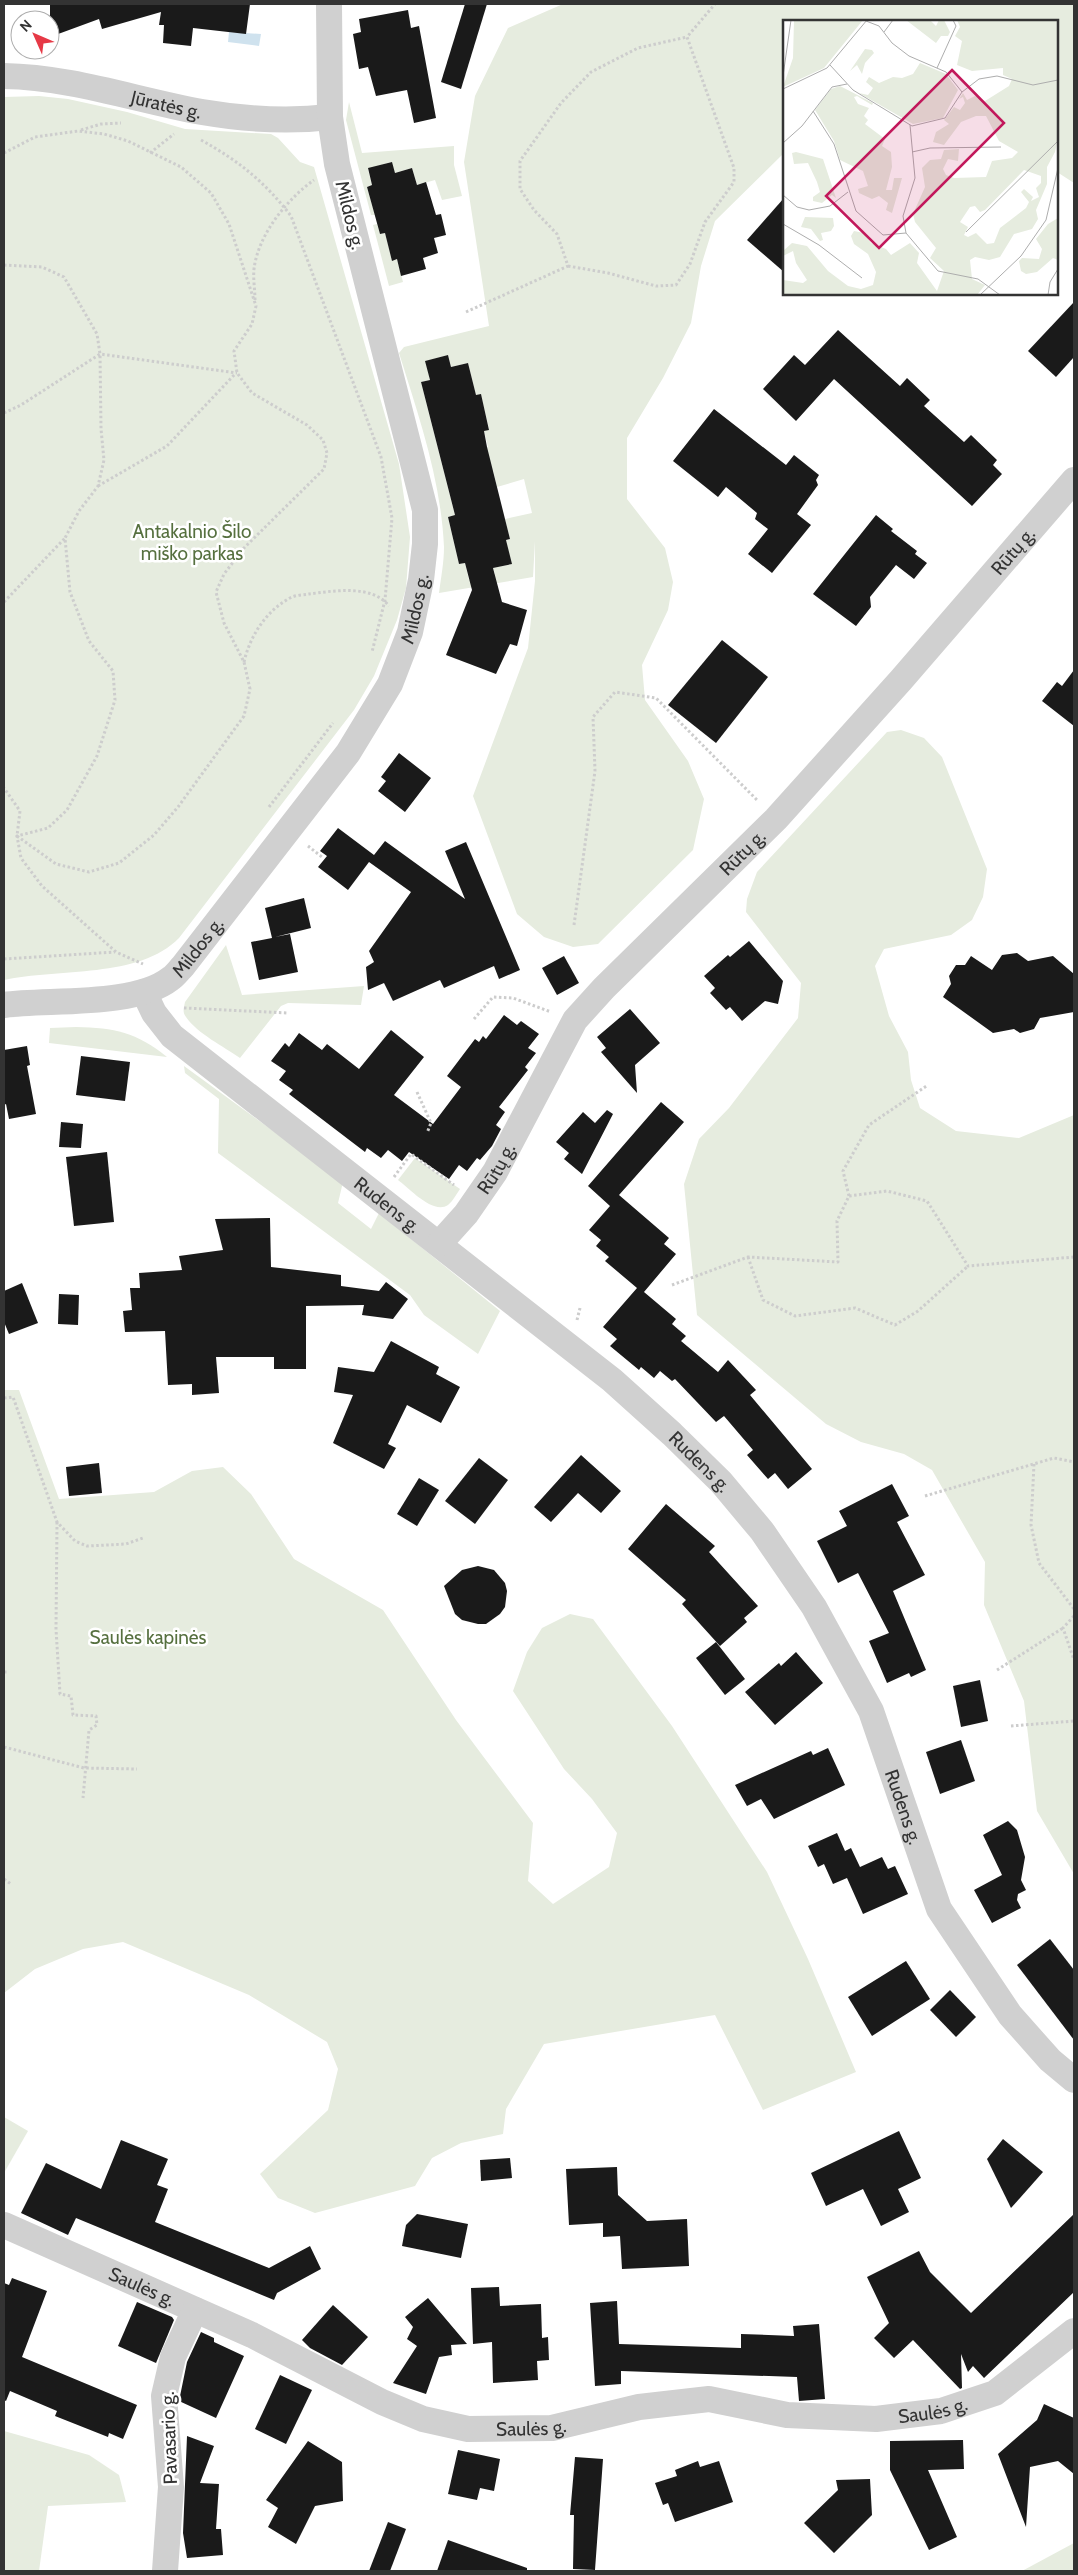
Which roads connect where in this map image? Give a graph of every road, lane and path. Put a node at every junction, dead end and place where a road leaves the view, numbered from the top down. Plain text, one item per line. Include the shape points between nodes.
1 (329, 4) edge
2 (716, 4) edge
3 (687, 37) junction
4 (4, 76) edge
5 (330, 117) junction
6 (126, 123) dead end
7 (78, 131) junction
8 (195, 137) dead end
9 (4, 153) edge
10 (337, 164) junction
11 (284, 208) junction
12 (4, 265) edge
13 (568, 266) junction
14 (256, 306) junction
15 (466, 312) dead end
16 (100, 354) junction
17 (237, 373) junction
18 (4, 413) edge
19 (1074, 480) edge
20 (98, 486) junction
21 (65, 538) junction
22 (385, 600) junction
23 (4, 602) edge
24 (410, 632) junction
25 (370, 658) dead end
26 (244, 662) junction
27 (334, 721) dead end
28 (4, 788) edge
29 (266, 812) dead end
30 (776, 820) junction
31 (17, 836) junction
32 (574, 925) dead end
33 (116, 952) junction
34 (4, 959) edge
35 (152, 968) dead end
36 (144, 992) junction
37 (4, 1005) edge
38 (288, 1013) dead end
39 (474, 1019) dead end
40 (575, 1020) junction
41 (172, 1036) junction
42 (928, 1085) dead end
43 (417, 1092) dead end
44 (426, 1133) dead end
45 (375, 1193) junction
46 (849, 1196) junction
47 (476, 1199) junction
48 (439, 1244) junction
49 (748, 1257) junction
50 (1074, 1258) edge
51 (968, 1266) junction
52 (672, 1285) dead end
53 (4, 1398) edge
54 (1074, 1462) edge
55 (1034, 1464) junction
56 (925, 1496) dead end
57 (57, 1522) junction
58 (143, 1538) dead end
59 (1074, 1608) edge
60 (1074, 1616) edge
61 (1063, 1628) junction
62 (1074, 1660) edge
63 (997, 1670) dead end
64 (1074, 1721) edge
65 (1011, 1726) dead end
66 (4, 1747) edge
67 (84, 1768) junction
68 (137, 1769) dead end
69 (83, 1798) dead end
70 (4, 1879) edge
71 (11, 1884) dead end
72 (1074, 2080) edge
73 (4, 2225) edge
74 (195, 2310) junction
75 (1074, 2331) edge
76 (165, 2571) edge

1 - 5 street, Mildos g.
2 - 3 path
3 - 13 path via 638,48 591,72 561,103 520,161 520,189 534,210 557,234
3 - 13 path via 734,168 734,182 705,222 690,264 676,284 656,286
4 - 5 street, Jūratės g. via 54,80 202,112 300,120
5 - 10 street, Mildos g.
6 - 7 path via 101,124
7 - 9 path via 35,137
7 - 14 path via 128,141 181,167 211,194 228,224
8 - 11 path via 233,158 271,190
10 - 11 path via 307,185
10 - 24 street, Mildos g. via 425,510 424,567
11 - 14 path via 260,246 254,270
11 - 22 path via 291,216 302,244 381,457 392,518
12 - 16 path via 42,267 64,276 97,334
13 - 15 path
14 - 17 path via 252,324 234,351
16 - 17 path
16 - 18 path
16 - 20 path via 100,429 104,460
17 - 20 path via 167,446
17 - 26 path via 252,393 307,425 323,440 327,453 324,469 244,548 224,574 216,592 224,623
19 - 30 street, Rūtų g.
20 - 21 path via 79,511
21 - 23 path
21 - 31 path via 70,592 89,641 113,672 115,700 97,756 67,810 48,828
22 - 24 path
22 - 25 path
22 - 26 path via 364,592 334,591 291,596 266,617 249,642
24 - 36 street, Mildos g. via 390,684 348,752 184,966 170,980
26 - 31 path via 250,689 244,716 178,807 154,835 119,863 89,872 56,864
27 - 29 path
28 - 31 path via 20,811
30 - 32 path via 656,698 615,692 593,717 595,771
30 - 40 street, Rūtų g.
31 - 33 path via 21,858 42,886
33 - 34 path
33 - 35 path
36 - 37 street, Mildos g. via 110,998
36 - 41 street, Rudens g. via 154,1013
38 - 41 path via 182,1008
39 - 40 path via 493,997 513,998
40 - 47 street, Rūtų g. via 495,1172
41 - 45 street, Rudens g.
42 - 46 path via 870,1125 843,1171
43 - 44 path via 431,1123
45 - 47 path via 390,1183 411,1154
45 - 48 street, Rudens g.
46 - 49 path via 837,1221 838,1262
46 - 51 path via 887,1191 927,1201
47 - 48 street, Rūtų g.
48 - 72 street, Rudens g. via 625,1392 721,1482 762,1531 814,1607 871,1711 939,1909 1010,2015 1050,2060
49 - 51 path via 763,1300 795,1316 855,1308 894,1325 918,1311
49 - 52 path
50 - 51 path
53 - 57 path via 13,1397
54 - 55 path via 1054,1458
55 - 56 path
55 - 59 path via 1032,1525 1039,1563
57 - 58 path via 75,1541 87,1546 126,1544
57 - 67 path via 56,1629 60,1694 71,1696 73,1715 96,1716 97,1725 89,1730
60 - 61 path
61 - 62 path
61 - 63 path
64 - 65 path
66 - 67 path
67 - 68 path
67 - 69 path
70 - 71 path
73 - 74 street, Saulės g.
74 - 75 street, Saulės g. via 252,2335 382,2402 422,2419 468,2429 552,2428 639,2407 709,2400 787,2414 876,2420 941,2411 995,2393
74 - 76 street, Pavasario g. via 173,2358 164,2396 171,2487

